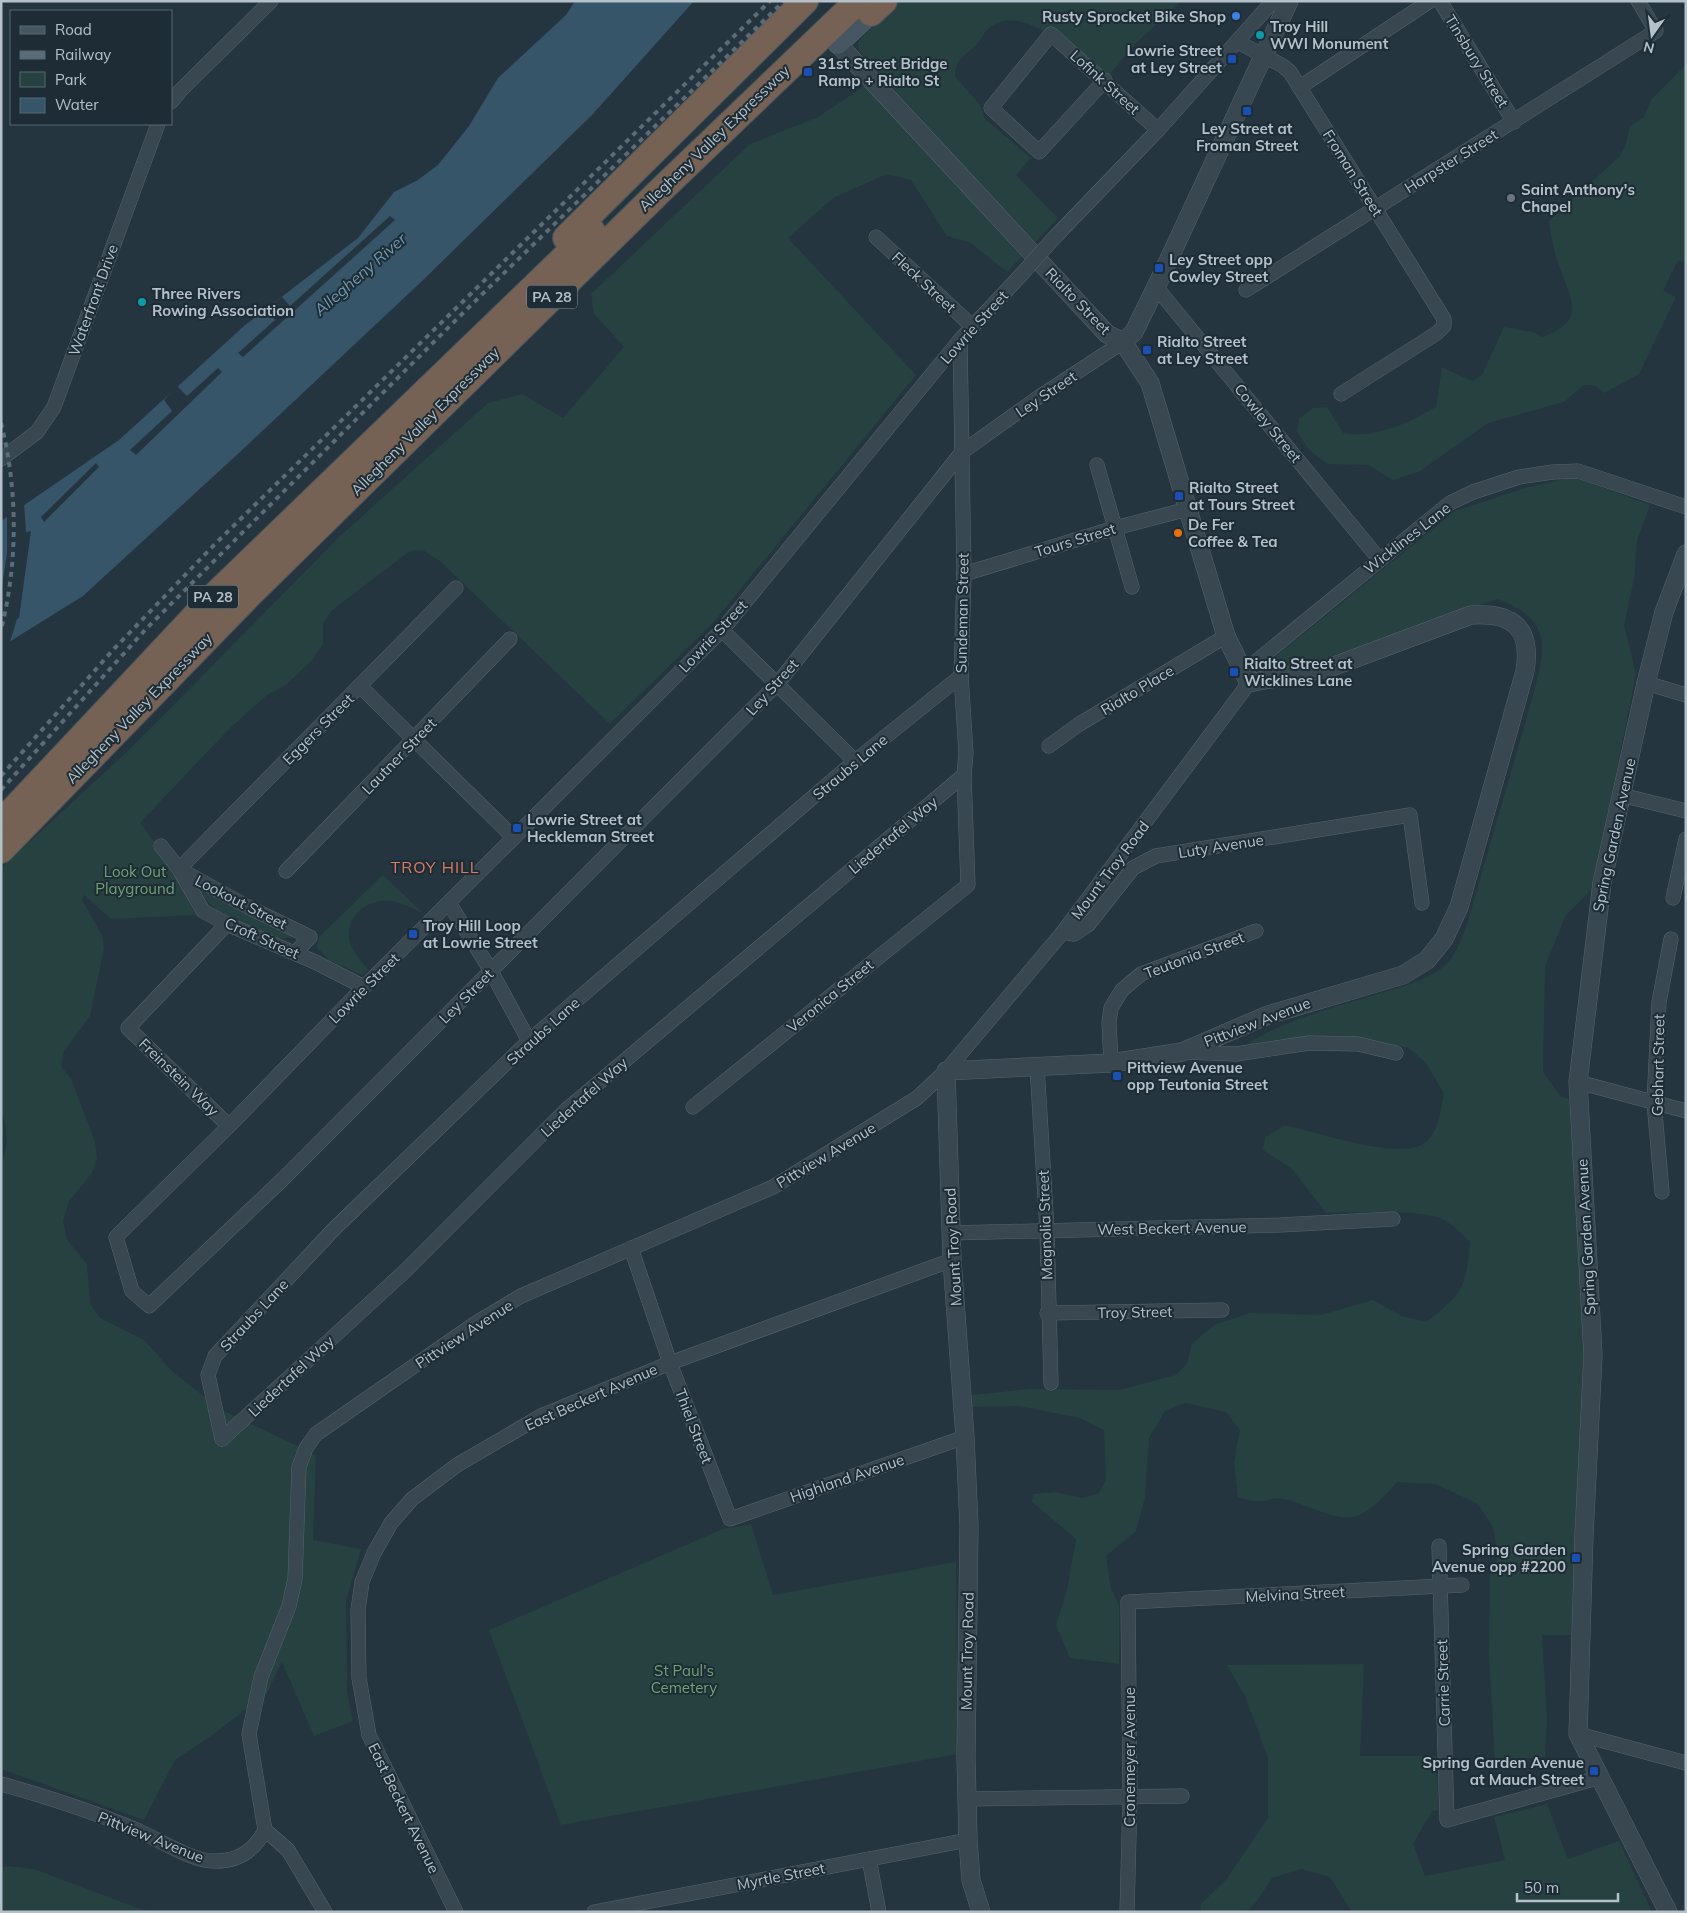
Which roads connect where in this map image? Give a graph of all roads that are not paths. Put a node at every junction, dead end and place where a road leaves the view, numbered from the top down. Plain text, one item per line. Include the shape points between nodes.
1 (271, 1) edge
2 (805, 1) edge
3 (832, 1) edge
4 (1273, 1) edge
5 (1289, 1) edge
6 (1430, 1) edge
7 (1440, 1) edge
8 (1638, 1) edge
9 (867, 5) edge
10 (1238, 42) junction
11 (838, 44) junction
12 (1264, 57) junction
13 (1105, 80) junction
14 (1300, 87) junction
15 (172, 101) edge
16 (1514, 122) junction
17 (158, 125) edge
18 (1158, 130) junction
19 (1376, 209) junction
20 (876, 236) dead end
21 (1156, 287) junction
22 (1246, 290) dead end
23 (973, 327) junction
24 (960, 340) junction
25 (1123, 342) junction
26 (1341, 394) dead end
27 (962, 452) junction
28 (1, 459) edge
29 (1097, 464) dead end
30 (1686, 507) edge
31 (1188, 509) junction
32 (300, 511) junction
33 (1115, 528) junction
34 (1686, 554) edge
35 (1379, 560) junction
36 (964, 574) junction
37 (1132, 587) dead end
38 (456, 588) dead end
39 (249, 595) junction
40 (722, 630) junction
41 (1226, 636) junction
42 (510, 639) dead end
43 (961, 676) junction
44 (1246, 678) junction
45 (778, 683) junction
46 (1646, 683) junction
47 (361, 686) junction
48 (1686, 695) edge
49 (416, 739) junction
50 (1049, 746) dead end
51 (856, 760) junction
52 (964, 775) junction
53 (1621, 794) junction
54 (1686, 811) edge
55 (1, 823) edge
56 (514, 838) junction
57 (1686, 839) edge
58 (161, 846) dead end
59 (1, 850) edge
60 (179, 869) junction
61 (286, 871) dead end
62 (968, 885) joint
63 (1673, 898) dead end
64 (449, 903) junction
65 (1422, 903) dead end
66 (227, 924) junction
67 (1256, 931) dead end
68 (1063, 932) junction
69 (1671, 939) dead end
70 (295, 953) junction
71 (491, 971) junction
72 (364, 987) junction
73 (529, 1041) junction
74 (1182, 1052) junction
75 (1396, 1053) dead end
76 (1111, 1063) junction
77 (1037, 1066) junction
78 (946, 1071) junction
79 (1578, 1082) junction
80 (1654, 1102) junction
81 (693, 1108) dead end
82 (1686, 1111) edge
83 (229, 1126) junction
84 (1662, 1192) dead end
85 (1394, 1219) dead end
86 (1047, 1230) junction
87 (951, 1233) junction
88 (116, 1236) joint
89 (631, 1248) junction
90 (952, 1260) junction
91 (1222, 1310) dead end
92 (1047, 1313) junction
93 (670, 1364) junction
94 (1051, 1383) dead end
95 (965, 1437) junction
96 (222, 1440) joint
97 (730, 1519) joint
98 (1439, 1546) dead end
99 (1462, 1585) dead end
100 (1440, 1587) junction
101 (1128, 1602) joint
102 (1578, 1734) junction
103 (1686, 1763) edge
104 (1601, 1777) junction
105 (1, 1784) edge
106 (1182, 1796) dead end
107 (1130, 1797) junction
108 (967, 1799) junction
109 (265, 1830) junction
110 (968, 1840) junction
111 (869, 1859) junction
112 (325, 1912) edge
113 (456, 1912) edge
114 (594, 1912) edge
115 (879, 1912) edge
116 (981, 1912) edge
117 (1127, 1912) edge
118 (1668, 1912) edge

1 - 15 street
2 - 32 highway via 444,358 323,482
3 - 32 highway, Allegheny Valley Expressway / PA 28 via 404,415
4 - 10 street, Lowrie Street
5 - 12 street, Ley Street
6 - 14 street
7 - 16 street, Tinsbury Street
8 - 16 street, Harpster Street via 1656,31
9 - 11 main road
9 - 39 highway, Allegheny Valley Expressway / PA 28 via 663,188
10 - 12 street, Froman Street
10 - 18 street, Lowrie Street
11 - 25 street, Rialto Street via 1107,334
11 - 39 highway via 366,495
12 - 14 street, Froman Street via 1283,66
12 - 21 street, Ley Street
13 - 13 street, Lofink Street via 1039,152 991,108 1051,34
13 - 18 street, Lofink Street
14 - 19 street, Froman Street
16 - 19 street, Harpster Street
17 - 28 street, Waterfront Drive via 54,407 37,432
18 - 23 street, Lowrie Street, bridge
19 - 22 street, Harpster Street
19 - 26 street, Froman Street via 1444,319 1444,326
20 - 23 street, Fleck Street
21 - 25 street, Ley Street via 1134,332
21 - 35 street, Cowley Street
23 - 24 street, Lowrie Street
24 - 27 street, Sundeman Street
24 - 40 street, Lowrie Street
25 - 27 street, Ley Street
25 - 31 street, Rialto Street via 1150,383
27 - 36 street, Sundeman Street
27 - 45 street, Ley Street
29 - 33 street
30 - 35 street, Wicklines Lane via 1578,471 1536,474 1482,489 1450,503
31 - 33 street, Tours Street
31 - 41 street, Rialto Street
32 - 55 highway, Allegheny Valley Expressway / PA 28 via 215,595
33 - 36 street, Tours Street
33 - 37 street
34 - 46 street, Spring Garden Avenue via 1664,612
35 - 44 street, Wicklines Lane
36 - 43 street, Sundeman Street
38 - 47 street, Eggers Street
39 - 59 highway, Allegheny Valley Expressway / PA 28
40 - 45 street
40 - 56 street, Lowrie Street
41 - 44 street, Rialto Street
41 - 50 street, Rialto Place via 1078,725
42 - 49 street, Lautner Street
43 - 51 street, Straubs Lane
43 - 52 street, Sundeman Street via 966,753
44 - 68 street, Mount Troy Road
44 - 74 street, Pittview Avenue via 1329,668 1471,615 1488,614 1507,619 1523,633 1527,645 1525,671 1459,907 1444,940 1427,960 1402,975 1268,1015
45 - 51 street
45 - 71 street, Ley Street
46 - 48 street
46 - 53 street, Spring Garden Avenue
47 - 49 street
47 - 60 street, Eggers Street
49 - 56 street
49 - 61 street, Lautner Street
51 - 73 street, Straubs Lane
52 - 62 street, Sundeman Street
52 - 96 street, Liedertafel Way via 566,1110 404,1272
53 - 54 street
53 - 79 street, Spring Garden Avenue via 1595,930
56 - 64 street, Lowrie Street
57 - 63 street
58 - 60 street, Lookout Street
60 - 66 street, Croft Street via 203,911
60 - 70 street, Lookout Street via 310,937
62 - 81 street, Veronica Street
64 - 71 street
64 - 72 street, Lowrie Street
65 - 68 street, Luty Avenue via 1410,815 1156,856 1134,868 1088,925 1074,934
66 - 70 street, Croft Street
66 - 83 street, Freinstein Way via 128,1028
67 - 76 street, Teutonia Street via 1141,974 1122,990 1111,1008
68 - 78 street, Mount Troy Road
69 - 80 street, Gebhart Street via 1659,1002
70 - 72 street, Croft Street
71 - 73 street
71 - 88 street, Ley Street via 283,1180 149,1306 132,1291
72 - 83 street, Lowrie Street
73 - 96 street, Straubs Lane via 334,1229 215,1356 208,1375
74 - 75 street via 1236,1054 1309,1043 1358,1044
74 - 76 street, Pittview Avenue
76 - 77 street, Pittview Avenue
77 - 78 street, Pittview Avenue
77 - 86 street, Magnolia Street
78 - 87 street, Mount Troy Road
78 - 89 street, Pittview Avenue via 918,1098 773,1187
79 - 80 street
79 - 102 street, Spring Garden Avenue via 1593,1355
80 - 82 street
80 - 84 street, Gebhart Street
83 - 88 street, Lowrie Street
85 - 86 street, West Beckert Avenue
86 - 87 street, West Beckert Avenue
86 - 92 street, Magnolia Street
87 - 90 street, Mount Troy Road
89 - 93 street, Thiel Street
89 - 109 street, Pittview Avenue via 521,1296 476,1323 316,1434 306,1448 299,1467 295,1579 289,1606 261,1677 249,1734
90 - 93 street, East Beckert Avenue
90 - 95 street, Mount Troy Road
91 - 92 street, Troy Street
92 - 94 street, Magnolia Street
93 - 97 street, Thiel Street
93 - 113 street, East Beckert Avenue via 541,1416 457,1465 412,1500 391,1523 362,1582 357,1649 368,1735
95 - 97 street, Highland Avenue
95 - 108 street, Mount Troy Road via 968,1526
98 - 100 street, Carrie Street
99 - 100 street, Melvina Street
100 - 101 street, Melvina Street
100 - 104 street, Carrie Street via 1447,1820
101 - 107 street, Cronemeyer Avenue
102 - 103 street
102 - 104 street, Spring Garden Avenue
104 - 118 street, Spring Garden Avenue
105 - 109 street, Pittview Avenue via 59,1800 212,1862 240,1857 251,1851
106 - 107 street
107 - 108 street
107 - 117 street, Cronemeyer Avenue
108 - 110 street, Mount Troy Road
109 - 112 street via 288,1850
110 - 111 street, Myrtle Street
110 - 116 street, Mount Troy Road via 971,1880
111 - 114 street, Myrtle Street
111 - 115 street

